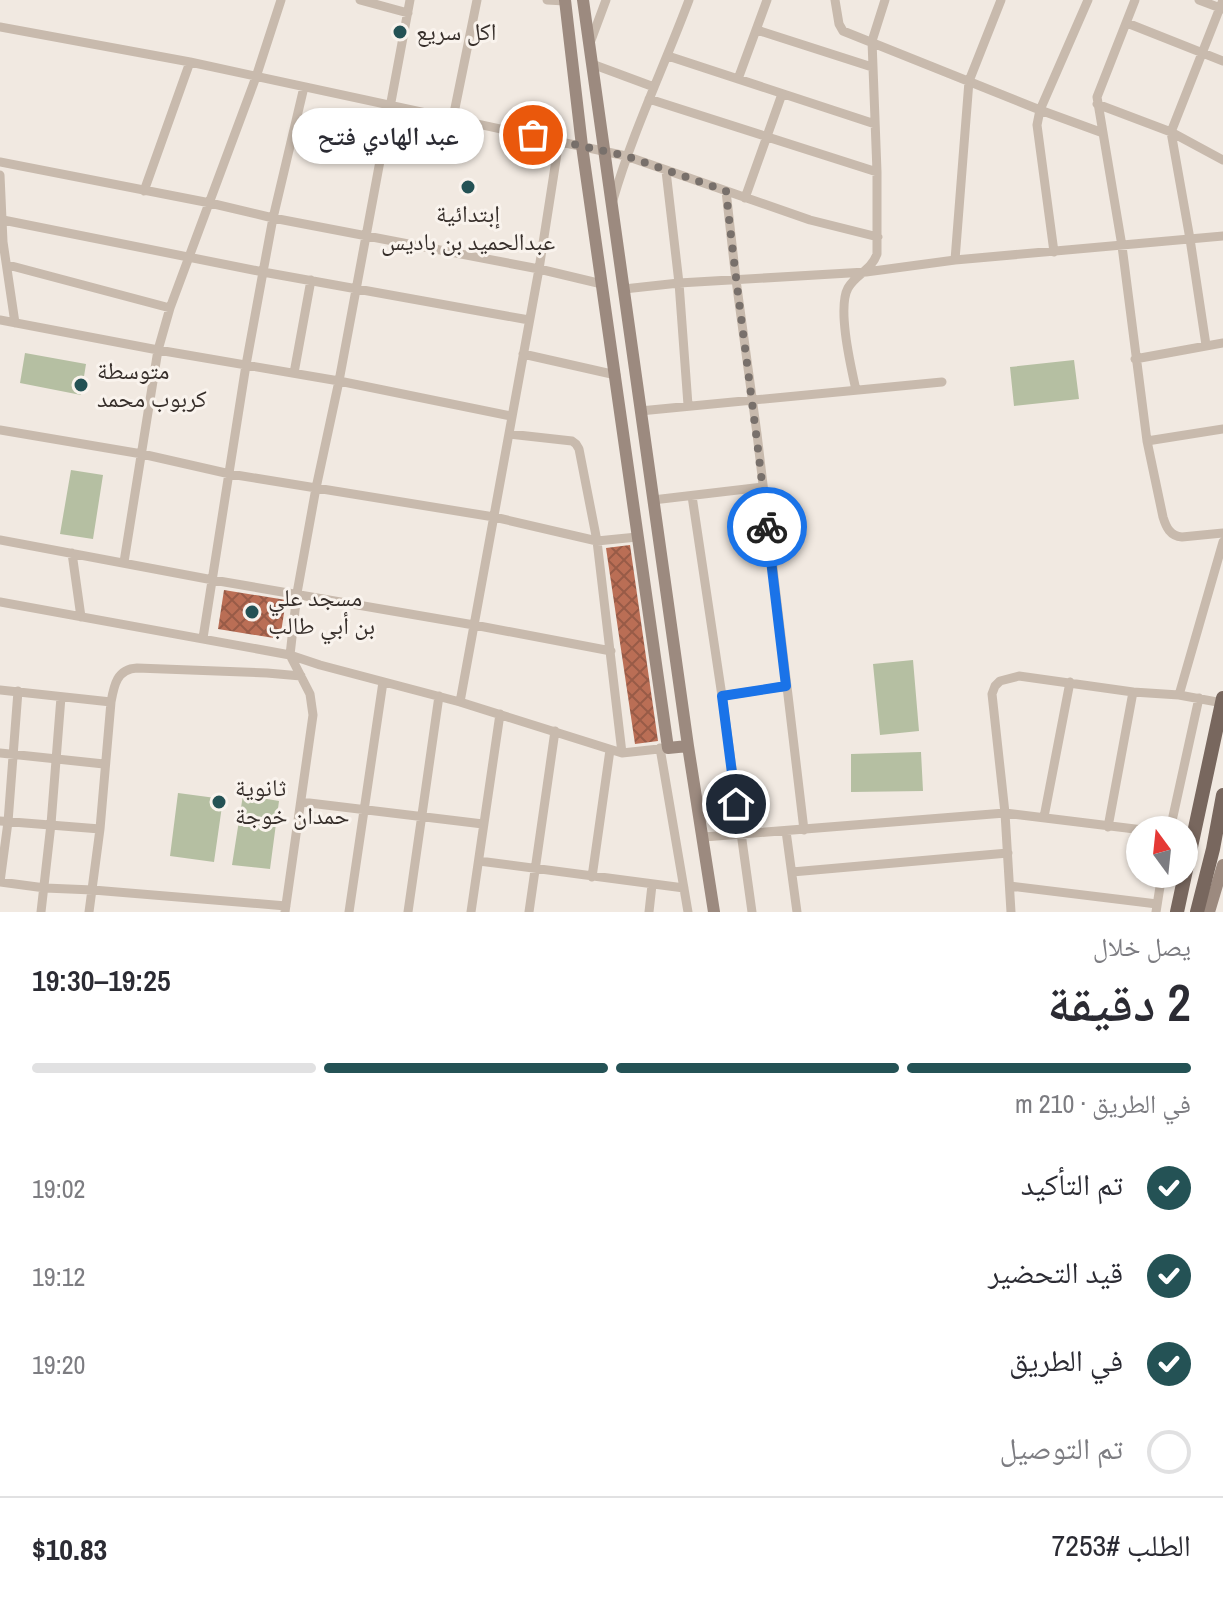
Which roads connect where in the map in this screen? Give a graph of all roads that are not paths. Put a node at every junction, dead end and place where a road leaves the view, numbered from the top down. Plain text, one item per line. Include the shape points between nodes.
1 (281, 0) edge
2 (360, 0) edge
3 (410, 0) edge
4 (477, 0) edge
5 (547, 0) edge
6 (583, 0) edge
7 (606, 0) edge
8 (689, 0) edge
9 (767, 0) edge
10 (835, 0) edge
11 (885, 0) edge
12 (1001, 0) edge
13 (1088, 0) edge
14 (1135, 0) edge
15 (1199, 0) edge
16 (565, 1) edge
17 (1222, 6) edge
18 (408, 13) junction
19 (1127, 23) junction
20 (0, 27) edge
21 (757, 30) junction
22 (872, 41) junction
23 (590, 43) junction
24 (1202, 53) junction
25 (668, 56) junction
26 (1223, 61) edge
27 (190, 62) junction
28 (592, 64) junction
29 (872, 67) junction
30 (256, 77) junction
31 (738, 79) junction
32 (969, 81) junction
33 (304, 87) junction
34 (654, 87) junction
35 (782, 94) junction
36 (649, 99) junction
37 (1097, 104) junction
38 (391, 105) junction
39 (1040, 110) junction
40 (453, 118) junction
41 (875, 124) junction
42 (1171, 132) junction
43 (1103, 133) junction
44 (766, 137) junction
45 (559, 141) junction
46 (582, 146) junction
47 (604, 151) junction
48 (626, 156) junction
49 (1223, 160) edge
50 (0, 162) edge
51 (666, 171) junction
52 (877, 172) junction
53 (0, 175) edge
54 (144, 191) junction
55 (726, 191) junction
56 (745, 198) junction
57 (210, 203) junction
58 (612, 203) junction
59 (273, 218) junction
60 (3, 220) junction
61 (365, 236) junction
62 (1223, 236) edge
63 (878, 237) junction
64 (1190, 239) junction
65 (2, 240) edge
66 (1122, 246) junction
67 (1054, 252) junction
68 (189, 257) junction
69 (955, 260) junction
70 (8, 265) junction
71 (539, 269) junction
72 (263, 272) junction
73 (866, 272) junction
74 (311, 280) junction
75 (736, 280) junction
76 (679, 283) junction
77 (602, 284) junction
78 (356, 289) junction
79 (624, 289) junction
80 (170, 308) junction
81 (0, 320) edge
82 (529, 320) junction
83 (15, 323) junction
84 (1223, 343) edge
85 (1206, 345) junction
86 (158, 350) junction
87 (523, 354) junction
88 (1135, 359) junction
89 (246, 365) junction
90 (294, 373) junction
91 (616, 375) junction
92 (339, 381) junction
93 (942, 382) dead end
94 (856, 390) junction
95 (752, 400) junction
96 (688, 405) junction
97 (640, 411) junction
98 (511, 416) junction
99 (1223, 429) edge
100 (0, 430) edge
101 (509, 434) junction
102 (1147, 441) junction
103 (142, 454) junction
104 (230, 474) junction
105 (763, 487) junction
106 (316, 488) junction
107 (692, 496) junction
108 (653, 500) junction
109 (494, 517) junction
110 (1223, 533) edge
111 (637, 537) junction
112 (0, 540) edge
113 (597, 541) junction
114 (1223, 542) edge
115 (72, 553) junction
116 (124, 562) junction
117 (213, 580) junction
118 (297, 593) junction
119 (0, 602) edge
120 (81, 617) junction
121 (474, 625) junction
122 (203, 638) junction
123 (611, 651) junction
124 (290, 655) junction
125 (301, 676) junction
126 (383, 682) junction
127 (1070, 682) junction
128 (786, 686) junction
129 (0, 690) edge
130 (18, 691) junction
131 (1133, 692) junction
132 (1179, 695) junction
133 (439, 696) junction
134 (722, 696) junction
135 (61, 697) junction
136 (1199, 698) junction
137 (1223, 701) edge
138 (111, 702) junction
139 (460, 702) junction
140 (500, 714) junction
141 (555, 731) junction
142 (688, 746) junction
143 (664, 748) junction
144 (610, 750) junction
145 (0, 753) edge
146 (622, 753) junction
147 (12, 754) junction
148 (55, 760) junction
149 (104, 764) junction
150 (1223, 795) edge
151 (301, 802) junction
152 (363, 810) junction
153 (1005, 813) junction
154 (1173, 816) edge
155 (1044, 817) junction
156 (423, 818) junction
157 (4, 822) edge
158 (51, 824) junction
159 (483, 824) junction
160 (1108, 827) junction
161 (100, 829) junction
162 (1126, 829) edge
163 (804, 830) junction
164 (786, 831) junction
165 (740, 835) junction
166 (704, 837) junction
167 (1008, 853) junction
168 (479, 861) junction
169 (1223, 865) edge
170 (535, 868) junction
171 (792, 872) junction
172 (592, 877) junction
173 (652, 885) junction
174 (1010, 886) junction
175 (45, 888) junction
176 (684, 888) junction
177 (1160, 888) edge
178 (93, 890) junction
179 (1156, 908) edge
180 (286, 909) edge
181 (41, 912) edge
182 (89, 912) edge
183 (349, 912) edge
184 (408, 912) edge
185 (471, 912) edge
186 (529, 912) edge
187 (649, 912) edge
188 (688, 912) edge
189 (714, 912) edge
190 (752, 912) edge
191 (797, 912) edge
192 (1011, 912) edge
193 (1177, 912) edge
194 (1197, 912) edge
195 (1209, 912) edge

1 - 30 street
2 - 18 street
3 - 18 street
4 - 40 street
5 - 16 street
6 - 23 main road
7 - 23 street
8 - 25 street
9 - 21 street
10 - 22 street via 841,29
11 - 22 street
12 - 32 street
13 - 39 street
14 - 19 street
15 - 17 street
16 - 46 main road
17 - 24 street
18 - 38 street
19 - 24 street
19 - 37 street
20 - 27 street
21 - 29 street
21 - 31 street
22 - 29 street
22 - 32 street
23 - 28 main road
24 - 26 street
24 - 42 street
25 - 31 street
25 - 34 street
27 - 30 street
27 - 54 street
28 - 34 street
28 - 47 main road
29 - 41 street
30 - 33 street
30 - 57 street
31 - 35 street
32 - 39 street
32 - 69 street
33 - 38 street
33 - 59 street
34 - 36 street
35 - 41 street
35 - 44 street
36 - 44 street
36 - 48 street
37 - 42 street
37 - 43 street
38 - 40 street
38 - 61 street
39 - 43 street
39 - 67 street via 1037,137
40 - 45 street
41 - 52 street
42 - 49 street
42 - 64 street
43 - 66 street
44 - 52 street
44 - 56 street
45 - 46 street
45 - 71 street
46 - 47 street
46 - 77 main road
47 - 48 street
47 - 58 main road
48 - 51 street
48 - 58 street
50 - 54 street
51 - 55 street
51 - 76 street
52 - 63 street
53 - 60 street
54 - 57 street
55 - 56 street
55 - 75 street
56 - 63 street
57 - 59 street
57 - 68 street
58 - 79 main road
59 - 61 street
59 - 72 street
60 - 65 street
60 - 68 street
61 - 71 street
61 - 78 street
62 - 64 street
63 - 73 street via 874,263
64 - 66 street
64 - 85 street
65 - 70 street
66 - 67 street
66 - 88 street
67 - 69 street
68 - 72 street
68 - 80 street
69 - 73 street
70 - 80 street
70 - 83 street
71 - 77 street
71 - 82 street
72 - 74 street
72 - 89 street
73 - 75 street
73 - 94 street via 850,285 844,305
74 - 78 street
74 - 90 street
75 - 76 street
75 - 95 street
76 - 79 street
76 - 96 street
77 - 91 main road
78 - 82 street
78 - 92 street
79 - 97 main road
80 - 86 street
81 - 83 street
82 - 87 street
83 - 86 street
84 - 85 street
85 - 88 street
86 - 89 street
86 - 103 street
87 - 91 street
87 - 98 street
88 - 102 street
89 - 90 street
89 - 104 street
90 - 92 street
91 - 111 main road
92 - 98 street
92 - 106 street
93 - 94 street
94 - 95 street
95 - 96 street
95 - 105 street
96 - 97 street
97 - 108 main road
98 - 101 street
99 - 102 street
100 - 103 street
101 - 109 street
101 - 113 street via 576,444
102 - 110 street via 1171,533
103 - 104 street
103 - 116 street
104 - 106 street
104 - 117 street
105 - 107 street
105 - 128 street
106 - 109 street
106 - 118 street
107 - 108 street
107 - 134 street
108 - 142 main road
109 - 113 street
109 - 121 street
111 - 113 street
111 - 143 main road
112 - 115 street
113 - 123 street
114 - 132 street
115 - 116 street
115 - 120 street
116 - 117 street
117 - 118 street
117 - 122 street
118 - 121 street
118 - 124 street
119 - 120 street
120 - 122 street
121 - 123 street
121 - 139 street
122 - 124 street
123 - 146 street
124 - 125 street
124 - 126 street
125 - 138 street via 130,669 117,679
125 - 151 street via 313,715
126 - 133 street
126 - 152 street
127 - 131 street
127 - 153 street via 1019,676 995,686
127 - 155 street
128 - 134 street
128 - 163 street
129 - 130 street
130 - 135 street
130 - 147 street
131 - 132 street
131 - 160 street
132 - 136 street
133 - 139 street
133 - 156 street
134 - 165 street
135 - 138 street
135 - 148 street
136 - 137 street
136 - 154 street
137 - 193 main road
138 - 149 street
139 - 140 street
140 - 141 street
140 - 159 street
141 - 144 street
141 - 170 street
142 - 143 main road
142 - 166 main road
143 - 146 street
143 - 176 street
144 - 146 street
144 - 172 street
145 - 147 street
147 - 148 street
147 - 157 street
148 - 149 street
148 - 158 street
149 - 161 street
150 - 194 main road
151 - 152 street
151 - 180 street
152 - 156 street
152 - 183 street
153 - 155 street
153 - 163 street
153 - 167 street
155 - 160 street
156 - 159 street
156 - 184 street
157 - 158 street
157 - 175 street via 0,882
158 - 161 street
158 - 175 street
159 - 168 street
160 - 162 street
161 - 178 street
163 - 164 street
164 - 165 street
164 - 171 street
165 - 166 street
165 - 190 street
166 - 189 main road
167 - 171 street
167 - 174 street
168 - 170 street
168 - 185 street
169 - 195 main road
170 - 172 street
170 - 186 street
171 - 191 street
172 - 173 street
173 - 176 street
173 - 187 street
174 - 179 street
174 - 192 street
175 - 178 street
175 - 181 street
176 - 188 street
177 - 179 street
178 - 180 street
178 - 182 street

